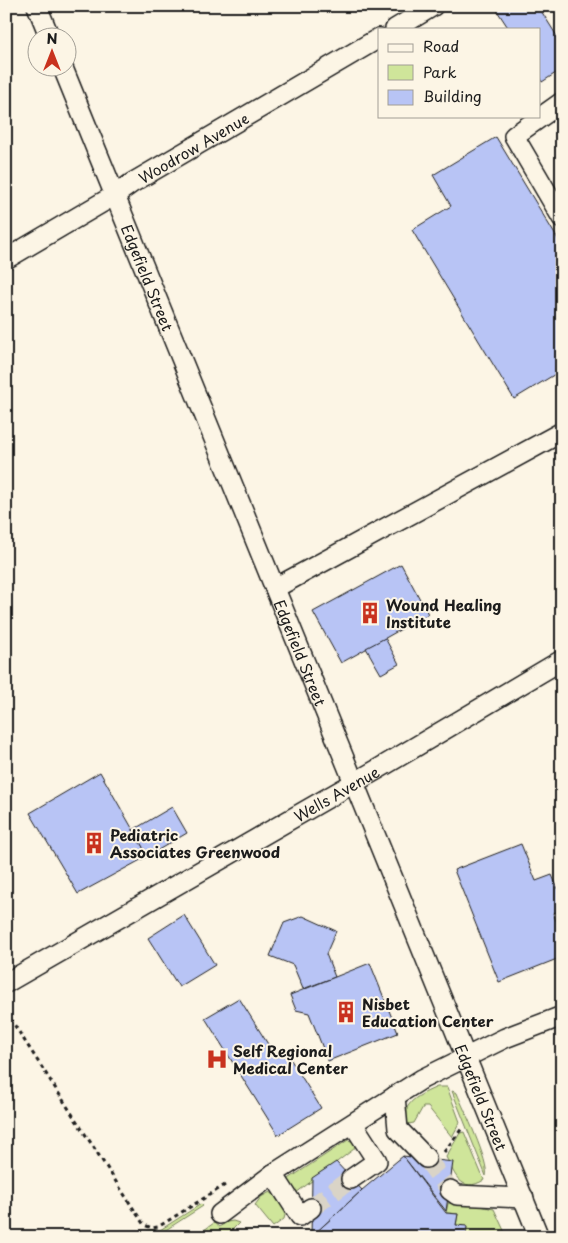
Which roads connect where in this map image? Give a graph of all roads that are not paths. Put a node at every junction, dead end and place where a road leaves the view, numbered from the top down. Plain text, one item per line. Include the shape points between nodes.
1 (37, 6) edge
2 (433, 6) edge
3 (46, 28) edge
4 (397, 28) edge
5 (378, 39) edge
6 (67, 78) edge
7 (562, 102) edge
8 (539, 118) edge
9 (540, 118) edge
10 (115, 195) junction
11 (562, 218) edge
12 (6, 259) edge
13 (562, 432) edge
14 (275, 588) junction
15 (562, 660) edge
16 (354, 782) junction
17 (6, 984) edge
18 (562, 1016) edge
19 (466, 1058) junction
20 (395, 1096) junction
21 (353, 1124) junction
22 (432, 1159) tunnel mouth
23 (273, 1174) junction
24 (351, 1179) tunnel mouth
25 (450, 1190) tunnel mouth
26 (524, 1198) junction
27 (311, 1208) tunnel mouth
28 (220, 1214) dead end
29 (540, 1237) edge

1 - 3 street
2 - 4 street
5 - 10 street, Woodrow Avenue
6 - 10 street, Edgefield Street
7 - 9 street
8 - 11 street via 514,136
10 - 12 street, Woodrow Avenue
10 - 14 street, Edgefield Street
13 - 14 street
14 - 16 street, Edgefield Street
15 - 16 street, Wells Avenue
16 - 17 street, Wells Avenue
16 - 19 street, Edgefield Street
18 - 19 street via 505,1038
19 - 20 street
19 - 26 street, Edgefield Street
20 - 21 street
20 - 22 street via 398,1129
21 - 23 street
21 - 24 street via 377,1161
23 - 27 street via 300,1216
23 - 28 street
25 - 26 street via 457,1195
26 - 29 street, Edgefield Street

